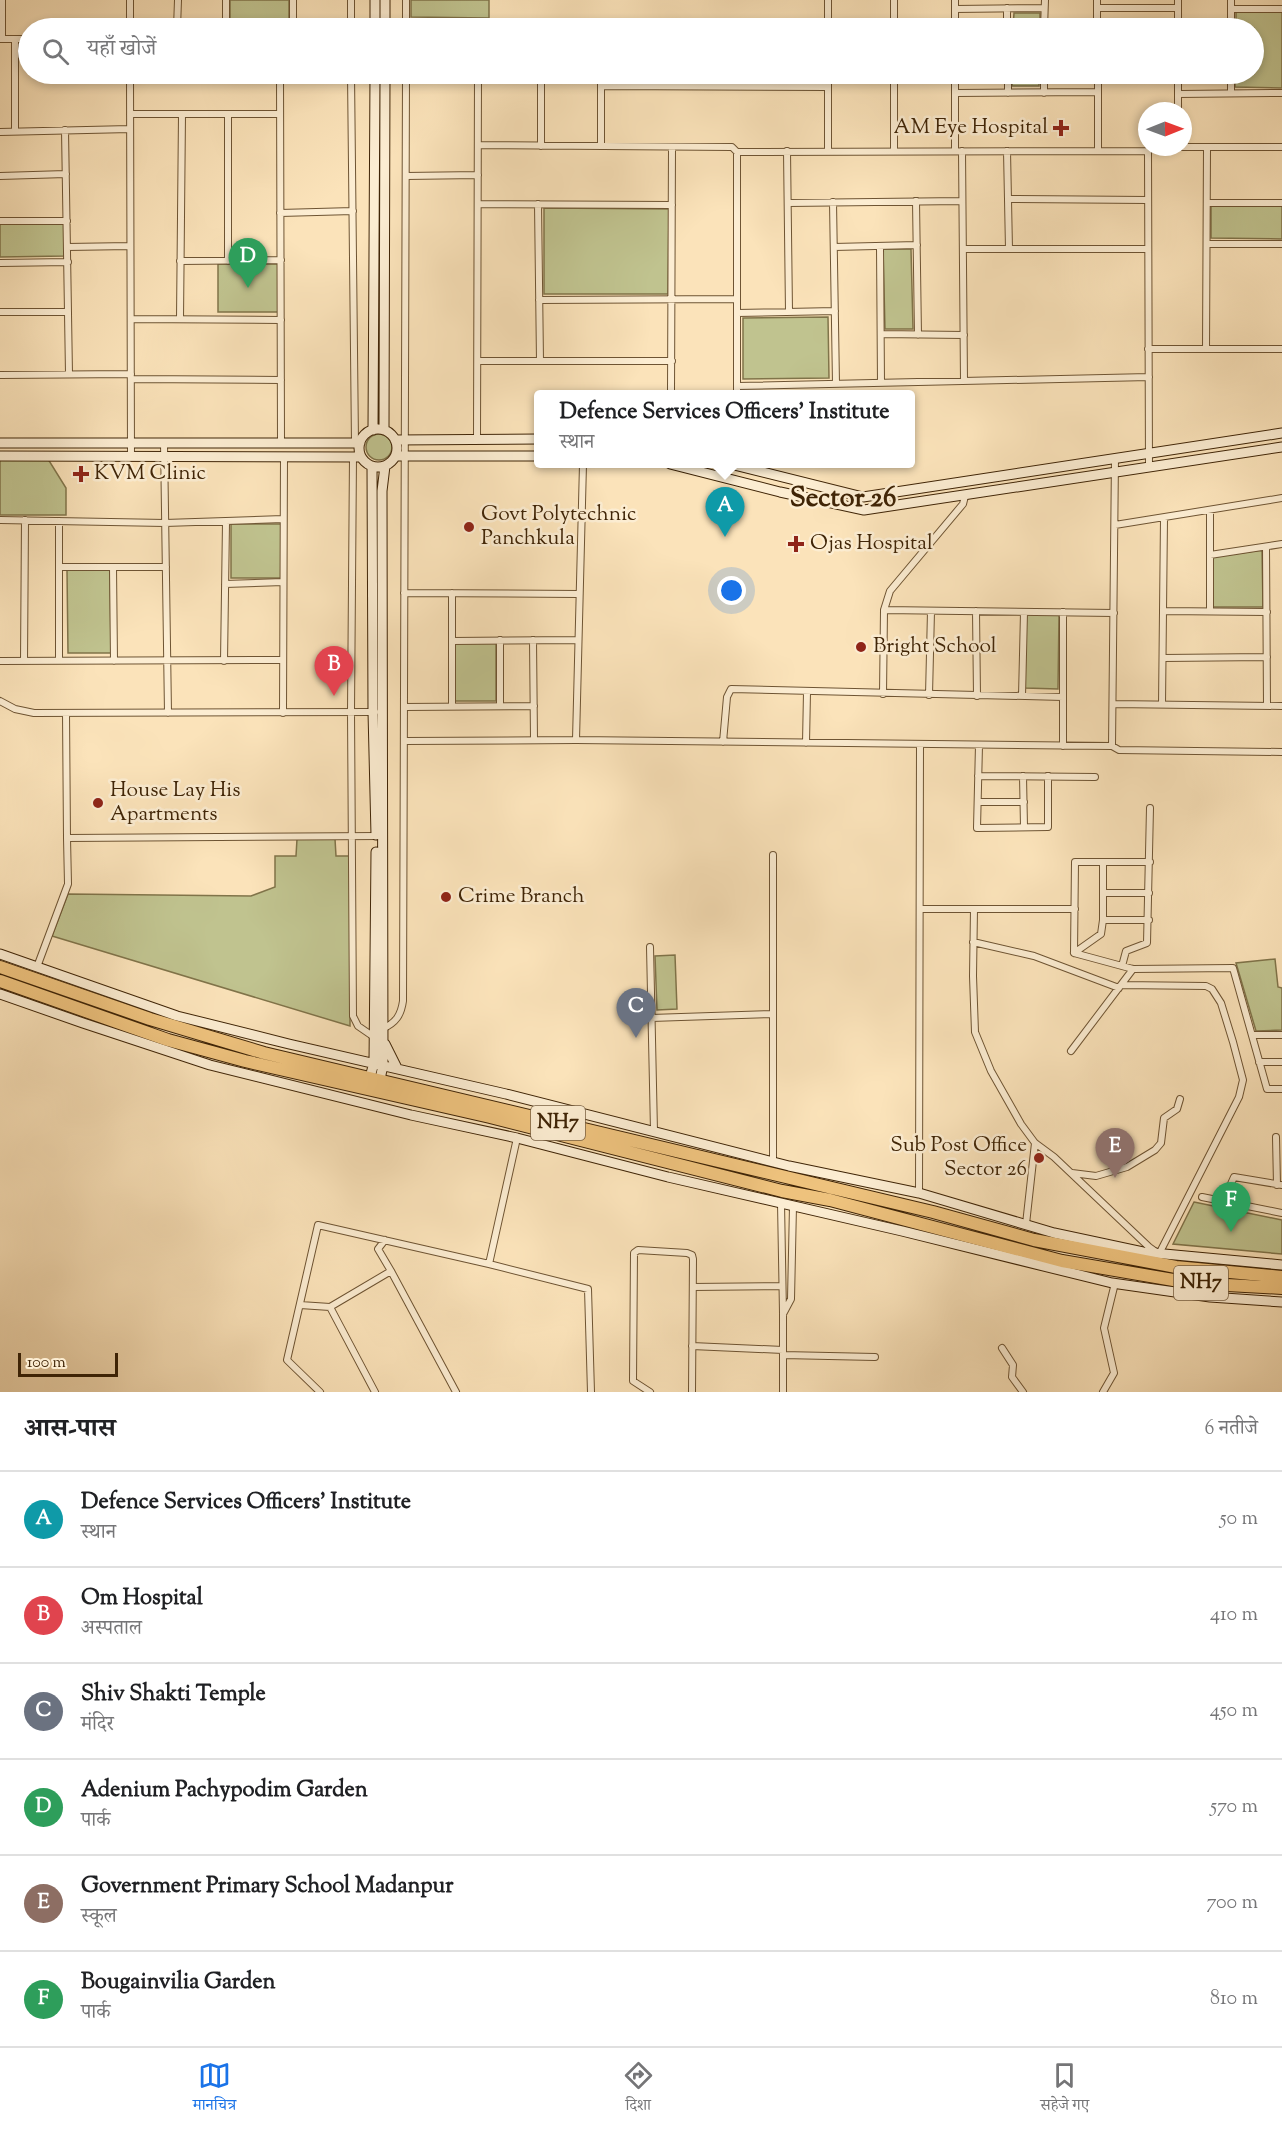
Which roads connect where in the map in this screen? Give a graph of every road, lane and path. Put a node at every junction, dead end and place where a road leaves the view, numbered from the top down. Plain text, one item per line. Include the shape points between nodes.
1 (2, 0) edge
2 (130, 0) edge
3 (178, 0) edge
4 (226, 0) edge
5 (293, 0) edge
6 (351, 0) edge
7 (375, 0) edge
8 (385, 0) edge
9 (406, 0) edge
10 (828, 0) edge
11 (894, 0) edge
12 (955, 0) edge
13 (1045, 0) edge
14 (1097, 0) edge
15 (1178, 0) edge
16 (1231, 0) edge
17 (1007, 8) junction
18 (1044, 8) junction
19 (1097, 8) junction
20 (1178, 8) junction
21 (955, 9) junction
22 (1231, 9) junction
23 (1282, 9) edge
24 (130, 18) edge
25 (177, 18) edge
26 (226, 18) edge
27 (293, 18) edge
28 (351, 18) edge
29 (375, 18) edge
30 (385, 18) edge
31 (406, 18) edge
32 (828, 18) edge
33 (894, 18) edge
34 (955, 18) edge
35 (1007, 18) edge
36 (1044, 18) edge
37 (1097, 18) edge
38 (1178, 18) edge
39 (1231, 18) edge
40 (1, 39) edge
41 (15, 39) joint
42 (130, 84) edge
43 (280, 84) edge
44 (351, 84) edge
45 (375, 84) edge
46 (385, 84) edge
47 (406, 84) edge
48 (478, 84) edge
49 (541, 84) edge
50 (894, 84) edge
51 (955, 84) edge
52 (1008, 84) edge
53 (1044, 84) edge
54 (1098, 84) edge
55 (1178, 84) edge
56 (1231, 84) edge
57 (601, 86) joint
58 (828, 87) joint
59 (1098, 92) junction
60 (955, 93) junction
61 (1008, 93) junction
62 (1044, 93) junction
63 (1231, 93) junction
64 (1282, 93) edge
65 (1178, 94) junction
66 (1178, 102) edge
67 (130, 114) junction
68 (182, 114) junction
69 (228, 114) junction
70 (280, 114) junction
71 (130, 129) junction
72 (65, 130) junction
73 (15, 131) junction
74 (0, 132) edge
75 (478, 146) junction
76 (542, 146) junction
77 (601, 146) junction
78 (672, 147) junction
79 (1192, 147) edge
80 (1207, 147) junction
81 (1282, 147) edge
82 (1138, 149) edge
83 (828, 151) junction
84 (894, 151) junction
85 (958, 151) junction
86 (1007, 151) junction
87 (1098, 151) junction
88 (737, 152) junction
89 (787, 152) junction
90 (1150, 156) edge
91 (66, 174) junction
92 (478, 174) junction
93 (0, 176) edge
94 (406, 176) junction
95 (1008, 199) junction
96 (1148, 200) junction
97 (916, 201) junction
98 (962, 201) junction
99 (833, 202) junction
100 (788, 203) junction
101 (1207, 203) junction
102 (1282, 203) edge
103 (478, 204) junction
104 (538, 204) junction
105 (672, 205) junction
106 (352, 212) junction
107 (280, 213) junction
108 (0, 221) edge
109 (67, 222) junction
110 (1207, 244) junction
111 (1282, 244) edge
112 (917, 245) junction
113 (130, 246) junction
114 (880, 246) junction
115 (834, 247) junction
116 (67, 248) junction
117 (963, 249) junction
118 (1009, 249) junction
119 (1148, 249) junction
120 (281, 260) junction
121 (180, 261) junction
122 (228, 261) junction
123 (68, 262) junction
124 (0, 263) edge
125 (737, 299) junction
126 (540, 300) junction
127 (672, 300) junction
128 (835, 311) junction
129 (0, 312) edge
130 (68, 312) junction
131 (789, 312) junction
132 (737, 313) junction
133 (130, 319) junction
134 (180, 319) junction
135 (281, 320) junction
136 (881, 334) junction
137 (918, 335) junction
138 (964, 335) junction
139 (1149, 349) junction
140 (1206, 349) junction
141 (1282, 349) edge
142 (478, 361) junction
143 (540, 361) junction
144 (672, 361) junction
145 (69, 374) junction
146 (0, 375) edge
147 (131, 376) junction
148 (1149, 377) junction
149 (281, 380) junction
150 (964, 381) junction
151 (881, 383) junction
152 (836, 384) junction
153 (737, 386) junction
154 (671, 390) edge
155 (737, 390) edge
156 (373, 430) junction
157 (384, 430) junction
158 (1282, 433) edge
159 (477, 439) junction
160 (534, 439) edge
161 (400, 440) junction
162 (0, 443) edge
163 (131, 443) junction
164 (164, 443) junction
165 (281, 443) junction
166 (357, 443) junction
167 (1282, 447) edge
168 (1149, 453) junction
169 (0, 456) edge
170 (131, 456) junction
171 (164, 456) junction
172 (284, 456) junction
173 (400, 456) junction
174 (534, 456) edge
175 (357, 457) junction
176 (1115, 458) junction
177 (372, 466) junction
178 (385, 466) junction
179 (583, 468) edge
180 (686, 468) edge
181 (735, 468) edge
182 (750, 468) edge
183 (1149, 468) junction
184 (1115, 474) junction
185 (737, 481) junction
186 (965, 496) junction
187 (1282, 498) edge
188 (1210, 511) junction
189 (1164, 518) junction
190 (283, 519) junction
191 (0, 520) edge
192 (25, 520) junction
193 (59, 521) junction
194 (226, 522) junction
195 (165, 523) junction
196 (1115, 525) junction
197 (1282, 544) edge
198 (1266, 547) junction
199 (1210, 555) junction
200 (59, 567) junction
201 (113, 567) junction
202 (166, 567) junction
203 (283, 582) junction
204 (225, 584) junction
205 (404, 593) junction
206 (452, 593) junction
207 (579, 594) junction
208 (884, 610) junction
209 (931, 611) junction
210 (976, 611) junction
211 (1163, 611) junction
212 (1210, 611) junction
213 (1024, 612) junction
214 (1063, 612) junction
215 (1267, 612) junction
216 (1114, 613) junction
217 (500, 640) junction
218 (533, 640) junction
219 (578, 640) junction
220 (452, 641) junction
221 (1267, 657) junction
222 (1163, 658) junction
223 (283, 660) junction
224 (0, 661) edge
225 (24, 661) junction
226 (59, 661) junction
227 (114, 661) junction
228 (167, 661) junction
229 (224, 661) junction
230 (807, 692) junction
231 (883, 694) junction
232 (929, 694) junction
233 (977, 696) junction
234 (1022, 696) junction
235 (1063, 697) junction
236 (0, 702) edge
237 (1113, 704) junction
238 (1162, 704) junction
239 (452, 706) junction
240 (500, 706) junction
241 (534, 706) junction
242 (1267, 706) junction
243 (1282, 706) edge
244 (404, 707) junction
245 (351, 712) junction
246 (378, 712) junction
247 (66, 713) junction
248 (168, 713) junction
249 (283, 713) junction
250 (534, 740) junction
251 (576, 740) junction
252 (404, 741) junction
253 (723, 742) junction
254 (806, 743) junction
255 (920, 744) junction
256 (979, 745) junction
257 (1063, 746) junction
258 (1112, 746) junction
259 (1282, 752) edge
260 (978, 776) junction
261 (1023, 776) junction
262 (1048, 776) junction
263 (1095, 777) dead end
264 (978, 802) junction
265 (1024, 802) junction
266 (1150, 808) dead end
267 (1024, 827) junction
268 (352, 836) junction
269 (379, 836) junction
270 (67, 838) junction
271 (773, 855) dead end
272 (1103, 862) junction
273 (1149, 862) junction
274 (1103, 893) junction
275 (1149, 893) junction
276 (920, 909) junction
277 (974, 909) junction
278 (1075, 909) junction
279 (1103, 920) junction
280 (1149, 920) junction
281 (973, 942) junction
282 (650, 948) dead end
283 (1074, 953) junction
284 (0, 954) edge
285 (0, 966) edge
286 (1122, 966) junction
287 (37, 967) junction
288 (1133, 969) junction
289 (0, 981) edge
290 (1120, 987) junction
291 (0, 994) edge
292 (773, 1014) junction
293 (651, 1018) junction
294 (1252, 1035) junction
295 (1282, 1035) edge
296 (378, 1037) junction
297 (1071, 1051) dead end
298 (350, 1059) junction
299 (1259, 1062) junction
300 (1282, 1062) edge
301 (379, 1064) junction
302 (397, 1068) junction
303 (373, 1085) junction
304 (1282, 1089) edge
305 (1180, 1100) dead end
306 (654, 1131) junction
307 (1276, 1137) dead end
308 (517, 1138) junction
309 (1035, 1143) junction
310 (773, 1162) junction
311 (1071, 1173) junction
312 (1280, 1185) edge
313 (920, 1193) junction
314 (1202, 1197) dead end
315 (1227, 1202) junction
316 (781, 1203) junction
317 (793, 1206) junction
318 (1282, 1213) edge
319 (1026, 1224) junction
320 (385, 1240) junction
321 (1159, 1254) junction
322 (489, 1264) junction
323 (1282, 1265) edge
324 (391, 1271) junction
325 (1282, 1277) edge
326 (1115, 1283) junction
327 (782, 1286) junction
328 (693, 1287) junction
329 (1282, 1288) edge
330 (1282, 1302) edge
331 (300, 1305) junction
332 (330, 1307) junction
333 (783, 1314) junction
334 (692, 1346) junction
335 (1002, 1348) dead end
336 (783, 1352) junction
337 (875, 1357) dead end
338 (320, 1392) edge
339 (375, 1392) edge
340 (456, 1392) edge
341 (591, 1392) edge
342 (650, 1392) edge
343 (692, 1392) edge
344 (783, 1392) edge
345 (1023, 1392) edge
346 (1103, 1392) edge

1 - 40 street
2 - 24 street
3 - 25 street
4 - 26 street
5 - 27 street
6 - 28 street
7 - 29 street
8 - 30 street
9 - 31 street
10 - 32 street
11 - 33 street
12 - 21 street
13 - 18 street
14 - 19 street
15 - 20 street
16 - 22 street
17 - 18 street
17 - 21 street
17 - 35 street
18 - 36 street
19 - 20 street
19 - 37 street
20 - 38 street
21 - 34 street
22 - 23 street
22 - 39 street
40 - 41 street
41 - 73 street
42 - 67 street
43 - 70 street
44 - 106 street
45 - 156 street
46 - 157 street
47 - 94 street
48 - 75 street
49 - 76 street
50 - 84 street
51 - 60 street
52 - 61 street
53 - 62 street
54 - 59 street
55 - 65 street
56 - 63 street
57 - 58 street
57 - 77 street
58 - 83 street
59 - 62 street
59 - 87 street
60 - 61 street
60 - 85 street
61 - 62 street
63 - 64 street
63 - 65 street
65 - 66 street
67 - 68 street
67 - 71 street
68 - 69 street
68 - 121 street
69 - 70 street
69 - 122 street
70 - 107 street
71 - 72 street
71 - 113 street
72 - 73 street
72 - 91 street
73 - 74 street
75 - 76 street
75 - 92 street
76 - 77 street
77 - 78 street
78 - 88 street via 732,147
78 - 105 street
79 - 80 street
80 - 81 street
80 - 101 street
82 - 87 street
83 - 84 street
83 - 89 street
84 - 85 street
85 - 86 street
85 - 98 street
86 - 87 street
86 - 95 street
88 - 89 street
88 - 125 street
89 - 100 street
90 - 96 street
91 - 93 street
91 - 109 street
92 - 94 street
92 - 103 street
94 - 161 street
95 - 96 street
95 - 118 street
96 - 119 street
97 - 98 street
97 - 99 street
97 - 112 street
98 - 117 street
99 - 100 street
99 - 115 street
100 - 131 street
101 - 102 street
101 - 110 street
103 - 104 street
103 - 142 street
104 - 105 street
104 - 126 street
105 - 127 street
106 - 107 street
106 - 166 street
107 - 120 street
108 - 109 street
109 - 116 street
110 - 111 street
110 - 140 street
112 - 114 street
112 - 137 street
113 - 116 street
113 - 133 street
114 - 115 street
114 - 136 street
115 - 128 street
116 - 123 street
117 - 118 street
117 - 138 street
118 - 119 street
119 - 139 street
120 - 122 street
120 - 135 street
121 - 122 street
121 - 134 street
123 - 124 street
123 - 130 street
125 - 127 street
125 - 132 street
126 - 127 street
126 - 143 street
127 - 144 street
128 - 131 street
128 - 152 street
129 - 130 street
130 - 145 street
131 - 132 street
132 - 153 street
133 - 134 street
133 - 147 street
134 - 135 street
135 - 149 street
136 - 137 street
136 - 151 street
137 - 138 street
138 - 150 street
139 - 140 street
139 - 148 street
140 - 141 street
142 - 143 street
142 - 159 street
143 - 144 street
144 - 154 street
145 - 146 street
145 - 147 street
147 - 149 street
147 - 163 street
148 - 150 street
148 - 168 street
149 - 165 street
150 - 151 street
151 - 152 street
152 - 153 street
153 - 155 street
156 - 157 street
156 - 166 street
157 - 161 street
158 - 168 street
159 - 160 street
159 - 161 street
161 - 173 street
162 - 163 street
163 - 164 street
163 - 170 street
164 - 165 street
164 - 171 street
165 - 166 street
166 - 175 street
167 - 183 street
168 - 176 street
168 - 183 street
169 - 170 street
170 - 171 street
171 - 172 street
171 - 195 street
172 - 175 street
172 - 190 street
173 - 174 street
173 - 178 street
173 - 205 street
175 - 177 street
175 - 245 street
176 - 182 street via 863,497
176 - 184 street
177 - 178 street
177 - 246 street
178 - 246 street
179 - 207 street
180 - 185 street
181 - 185 street
183 - 184 street
184 - 186 street
184 - 196 street
185 - 186 street via 864,510
186 - 208 street via 963,504 890,591
187 - 188 street
188 - 189 street
188 - 199 street
189 - 196 street
189 - 211 street
190 - 194 street
190 - 203 street
191 - 192 street
192 - 193 street
192 - 225 street
193 - 195 street
193 - 200 street
194 - 195 street
194 - 204 street
195 - 202 street
196 - 216 street
197 - 198 street
198 - 199 street
198 - 215 street
199 - 212 street
200 - 201 street
200 - 226 street
201 - 202 street
201 - 227 street
202 - 228 street
203 - 204 street
203 - 223 street
204 - 229 street
205 - 206 street
205 - 244 street
206 - 207 street
206 - 220 street
207 - 219 street
208 - 209 street
208 - 231 street
209 - 210 street
209 - 232 street
210 - 213 street
210 - 233 street
211 - 212 street
211 - 222 street
212 - 215 street
213 - 214 street
213 - 234 street
214 - 216 street
214 - 235 street
215 - 221 street
216 - 237 street
217 - 218 street
217 - 220 street
217 - 240 street
218 - 219 street
218 - 241 street
219 - 251 street
220 - 239 street
221 - 222 street
221 - 242 street
222 - 238 street
223 - 229 street
223 - 249 street
224 - 225 street
225 - 226 street
226 - 227 street
227 - 228 street
228 - 229 street
228 - 248 street
230 - 231 street
230 - 253 street via 731,688
230 - 254 street
231 - 232 street
232 - 233 street
233 - 234 street
234 - 235 street
235 - 257 street
236 - 247 street via 15,710
237 - 238 street
237 - 258 street
238 - 242 street
239 - 240 street
239 - 244 street
240 - 241 street
241 - 250 street
242 - 243 street
244 - 252 street
245 - 246 street
245 - 249 street
245 - 268 street
246 - 269 street
247 - 248 street
247 - 270 street
248 - 249 street
250 - 251 street
250 - 252 street
251 - 253 street
252 - 296 street via 403,1001 396,1021
253 - 254 street
254 - 255 street
255 - 256 street
255 - 276 street
256 - 257 street
256 - 260 street
257 - 258 street
258 - 259 street via 1119,750
260 - 261 street
260 - 264 street
261 - 262 street
261 - 265 street
262 - 263 street
262 - 267 street via 1048,827
264 - 265 street
264 - 267 street via 977,828
265 - 267 street
266 - 273 street
268 - 269 street
268 - 270 street
268 - 296 street via 353,1016 358,1026
269 - 296 street
270 - 287 street via 68,884
271 - 292 street
272 - 273 street
272 - 274 street
272 - 278 street via 1075,862
273 - 275 street
274 - 275 street
274 - 279 street
275 - 280 street
276 - 277 street
276 - 313 street
277 - 278 street
277 - 281 street
278 - 283 street
279 - 280 street
279 - 283 street via 1101,934
280 - 286 street via 1148,943 1126,951
281 - 290 street via 1034,956
281 - 309 street via 975,1032 991,1071
282 - 293 street
283 - 286 street
284 - 287 street
285 - 303 highway, NH7 via 162,1022
286 - 288 street
287 - 298 street via 177,1016
288 - 290 street
288 - 294 street via 1233,968
289 - 303 highway, NH7 via 168,1040 245,1061
290 - 297 street
290 - 321 street via 1212,989 1221,1003 1244,1080
291 - 308 street via 210,1065
292 - 293 street
292 - 310 street
293 - 306 street
294 - 295 street
294 - 299 street
296 - 298 street via 360,1057
296 - 301 street
296 - 302 street
298 - 301 street
299 - 300 street
299 - 304 street via 1267,1089
301 - 302 street
301 - 303 street
302 - 306 street
303 - 325 highway, NH7 via 933,1212 1034,1240 1176,1267
303 - 329 highway, NH7 via 1062,1261 1191,1282
305 - 311 street via 1177,1109 1164,1118 1161,1143 1155,1150 1127,1167 1096,1176
306 - 310 street
307 - 312 street
308 - 316 street
308 - 322 street
309 - 311 street
309 - 319 street
310 - 313 street
311 - 321 street
312 - 315 street via 1234,1177
313 - 319 street
314 - 315 street
315 - 318 street
316 - 317 street
316 - 327 street
317 - 326 street
317 - 333 street via 791,1299
319 - 321 street
320 - 322 street
320 - 324 street via 378,1249
320 - 331 street via 318,1225
321 - 323 street
322 - 341 street via 588,1289
324 - 332 street
324 - 340 street
326 - 330 street via 1210,1297
326 - 346 street via 1104,1328 1114,1373
327 - 328 street
327 - 333 street
328 - 334 street
328 - 342 street via 690,1254 635,1251 633,1381
331 - 332 street
331 - 338 street via 286,1360
332 - 339 street
333 - 336 street
334 - 336 street
334 - 343 street
335 - 345 street via 1013,1365 1012,1377
336 - 337 street
336 - 344 street

